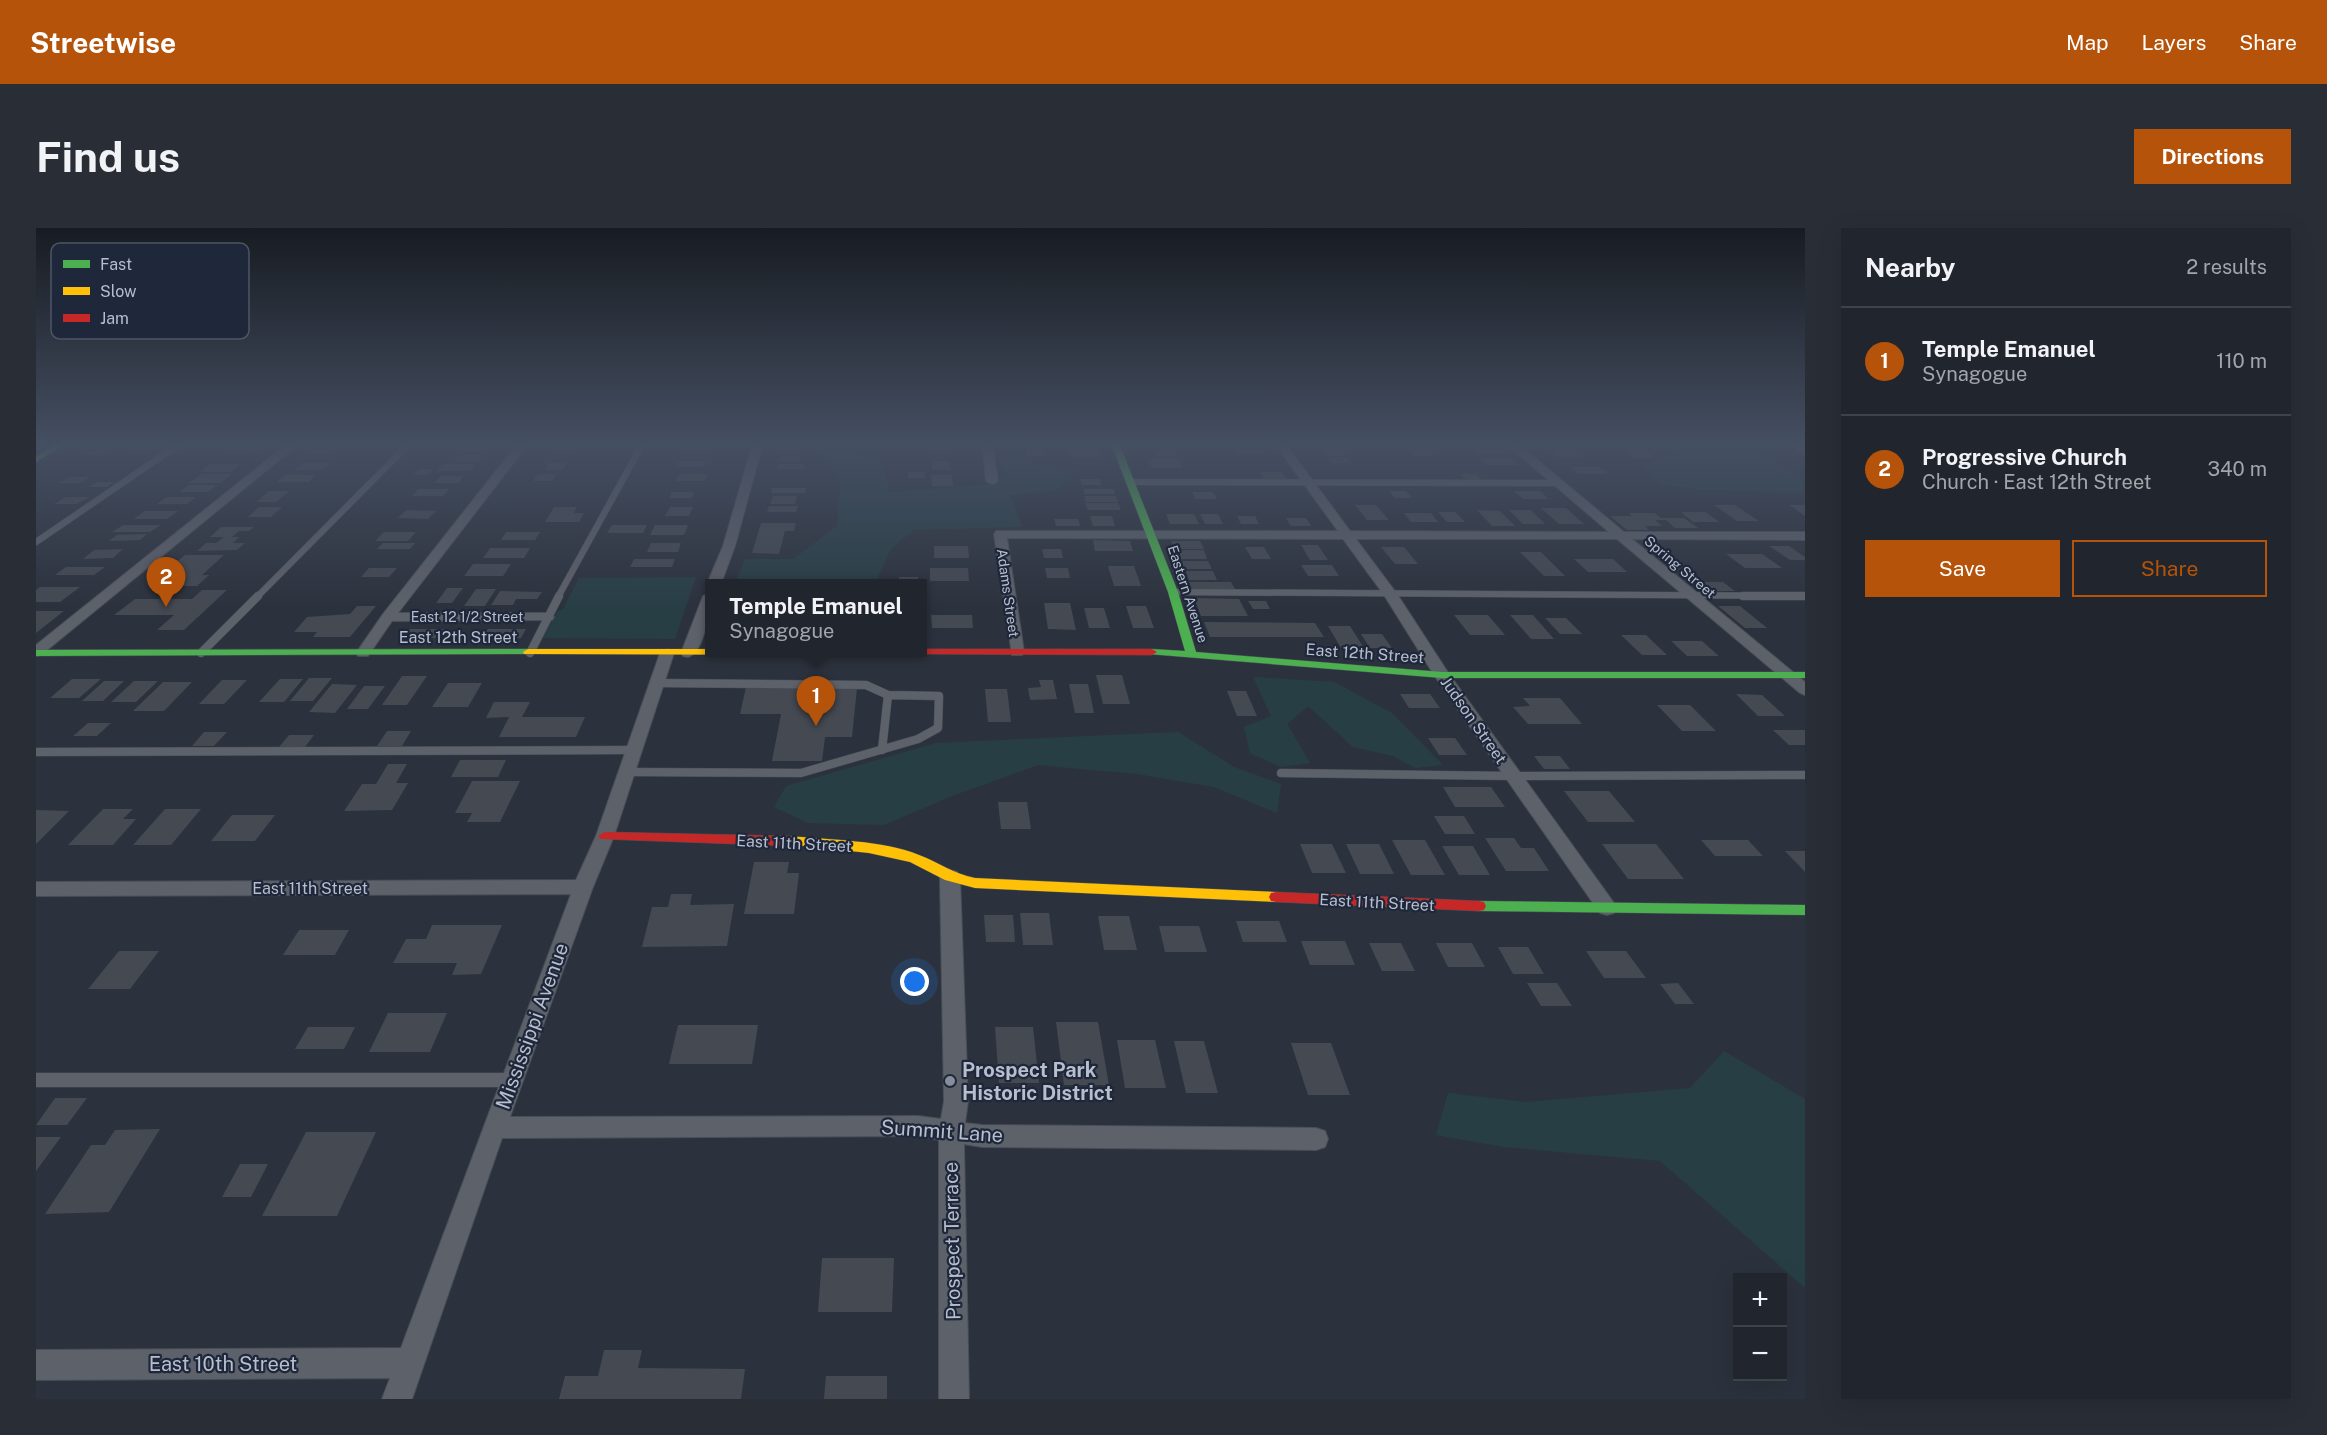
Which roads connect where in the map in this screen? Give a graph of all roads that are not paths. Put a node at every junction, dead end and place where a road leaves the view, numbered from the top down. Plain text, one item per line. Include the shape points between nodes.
1 (101, 498) edge
2 (229, 498) edge
3 (356, 498) edge
4 (481, 498) edge
5 (613, 498) edge
6 (743, 498) edge
7 (1135, 498) edge
8 (1319, 498) edge
9 (1573, 498) edge
10 (1150, 533) junction
11 (1346, 534) junction
12 (1618, 535) junction
13 (1805, 536) edge
14 (36, 542) edge
15 (716, 579) edge
16 (1173, 592) junction
17 (1390, 594) junction
18 (1692, 596) junction
19 (1805, 596) edge
20 (705, 609) edge
21 (388, 617) junction
22 (547, 617) junction
23 (927, 652) edge
24 (1017, 652) junction
25 (201, 653) junction
26 (363, 653) junction
27 (530, 653) junction
28 (667, 653) junction
29 (688, 653) junction
30 (705, 653) edge
31 (1191, 654) junction
32 (39, 655) edge
33 (1442, 675) junction
34 (1788, 675) junction
35 (1805, 675) edge
36 (657, 683) junction
37 (1805, 690) edge
38 (888, 695) junction
39 (635, 750) junction
40 (882, 750) junction
41 (36, 752) edge
42 (628, 772) junction
43 (1281, 773) dead end
44 (1805, 775) edge
45 (1513, 776) junction
46 (605, 836) junction
47 (950, 877) junction
48 (583, 887) junction
49 (36, 889) edge
50 (1607, 908) junction
51 (1805, 910) edge
52 (36, 1080) edge
53 (511, 1080) junction
54 (495, 1128) junction
55 (951, 1131) junction
56 (1316, 1139) dead end
57 (411, 1363) junction
58 (36, 1365) edge
59 (397, 1399) edge
60 (954, 1399) edge

1 - 14 lane
2 - 32 street
3 - 25 lane
4 - 21 street
5 - 22 lane
6 - 15 street
7 - 10 street, Eastern Avenue
8 - 11 street, Judson Street
9 - 12 street, Spring Street
10 - 11 street
10 - 16 street, Eastern Avenue
10 - 24 street, Adams Street via 1000,534
11 - 12 street
11 - 17 street, Judson Street
12 - 13 street
12 - 18 street, Spring Street
16 - 17 lane
16 - 31 street, Eastern Avenue
17 - 18 lane
17 - 33 street, Judson Street
18 - 19 lane
18 - 34 street, Spring Street
20 - 29 street
21 - 22 street, East 12 1/2 Street
21 - 26 street
22 - 27 lane
23 - 24 street, East 12th Street
24 - 31 street, East 12th Street
25 - 26 street, East 12th Street
25 - 32 street, East 12th Street
26 - 27 street, East 12th Street
27 - 28 street, East 12th Street
28 - 29 street, East 12th Street
28 - 36 street, Mississippi Avenue
29 - 30 street, East 12th Street
31 - 33 street, East 12th Street
33 - 34 street, East 12th Street
33 - 45 street, Judson Street
34 - 35 street, East 12th Street
34 - 37 street, Spring Street
36 - 38 lane via 866,685
36 - 39 street, Mississippi Avenue
38 - 40 lane
38 - 40 lane via 939,696 938,728
39 - 41 lane
39 - 42 street, Mississippi Avenue
40 - 42 lane via 801,773
42 - 46 street, Mississippi Avenue
43 - 45 lane
44 - 45 lane
45 - 50 street, Judson Street
46 - 47 street, East 11th Street via 805,841 875,849 914,858
46 - 48 street, Mississippi Avenue
47 - 50 street, East 11th Street via 975,883 1432,905
47 - 55 street, Prospect Terrace via 956,1101
48 - 49 street, East 11th Street
48 - 53 street, Mississippi Avenue
50 - 51 street, East 11th Street
52 - 53 lane
53 - 54 street, Mississippi Avenue
54 - 55 street, Summit Lane via 918,1126
54 - 57 street, Mississippi Avenue
55 - 56 street, Summit Lane via 982,1136
55 - 60 street, Prospect Terrace
57 - 58 street, East 10th Street
57 - 59 street, Mississippi Avenue

